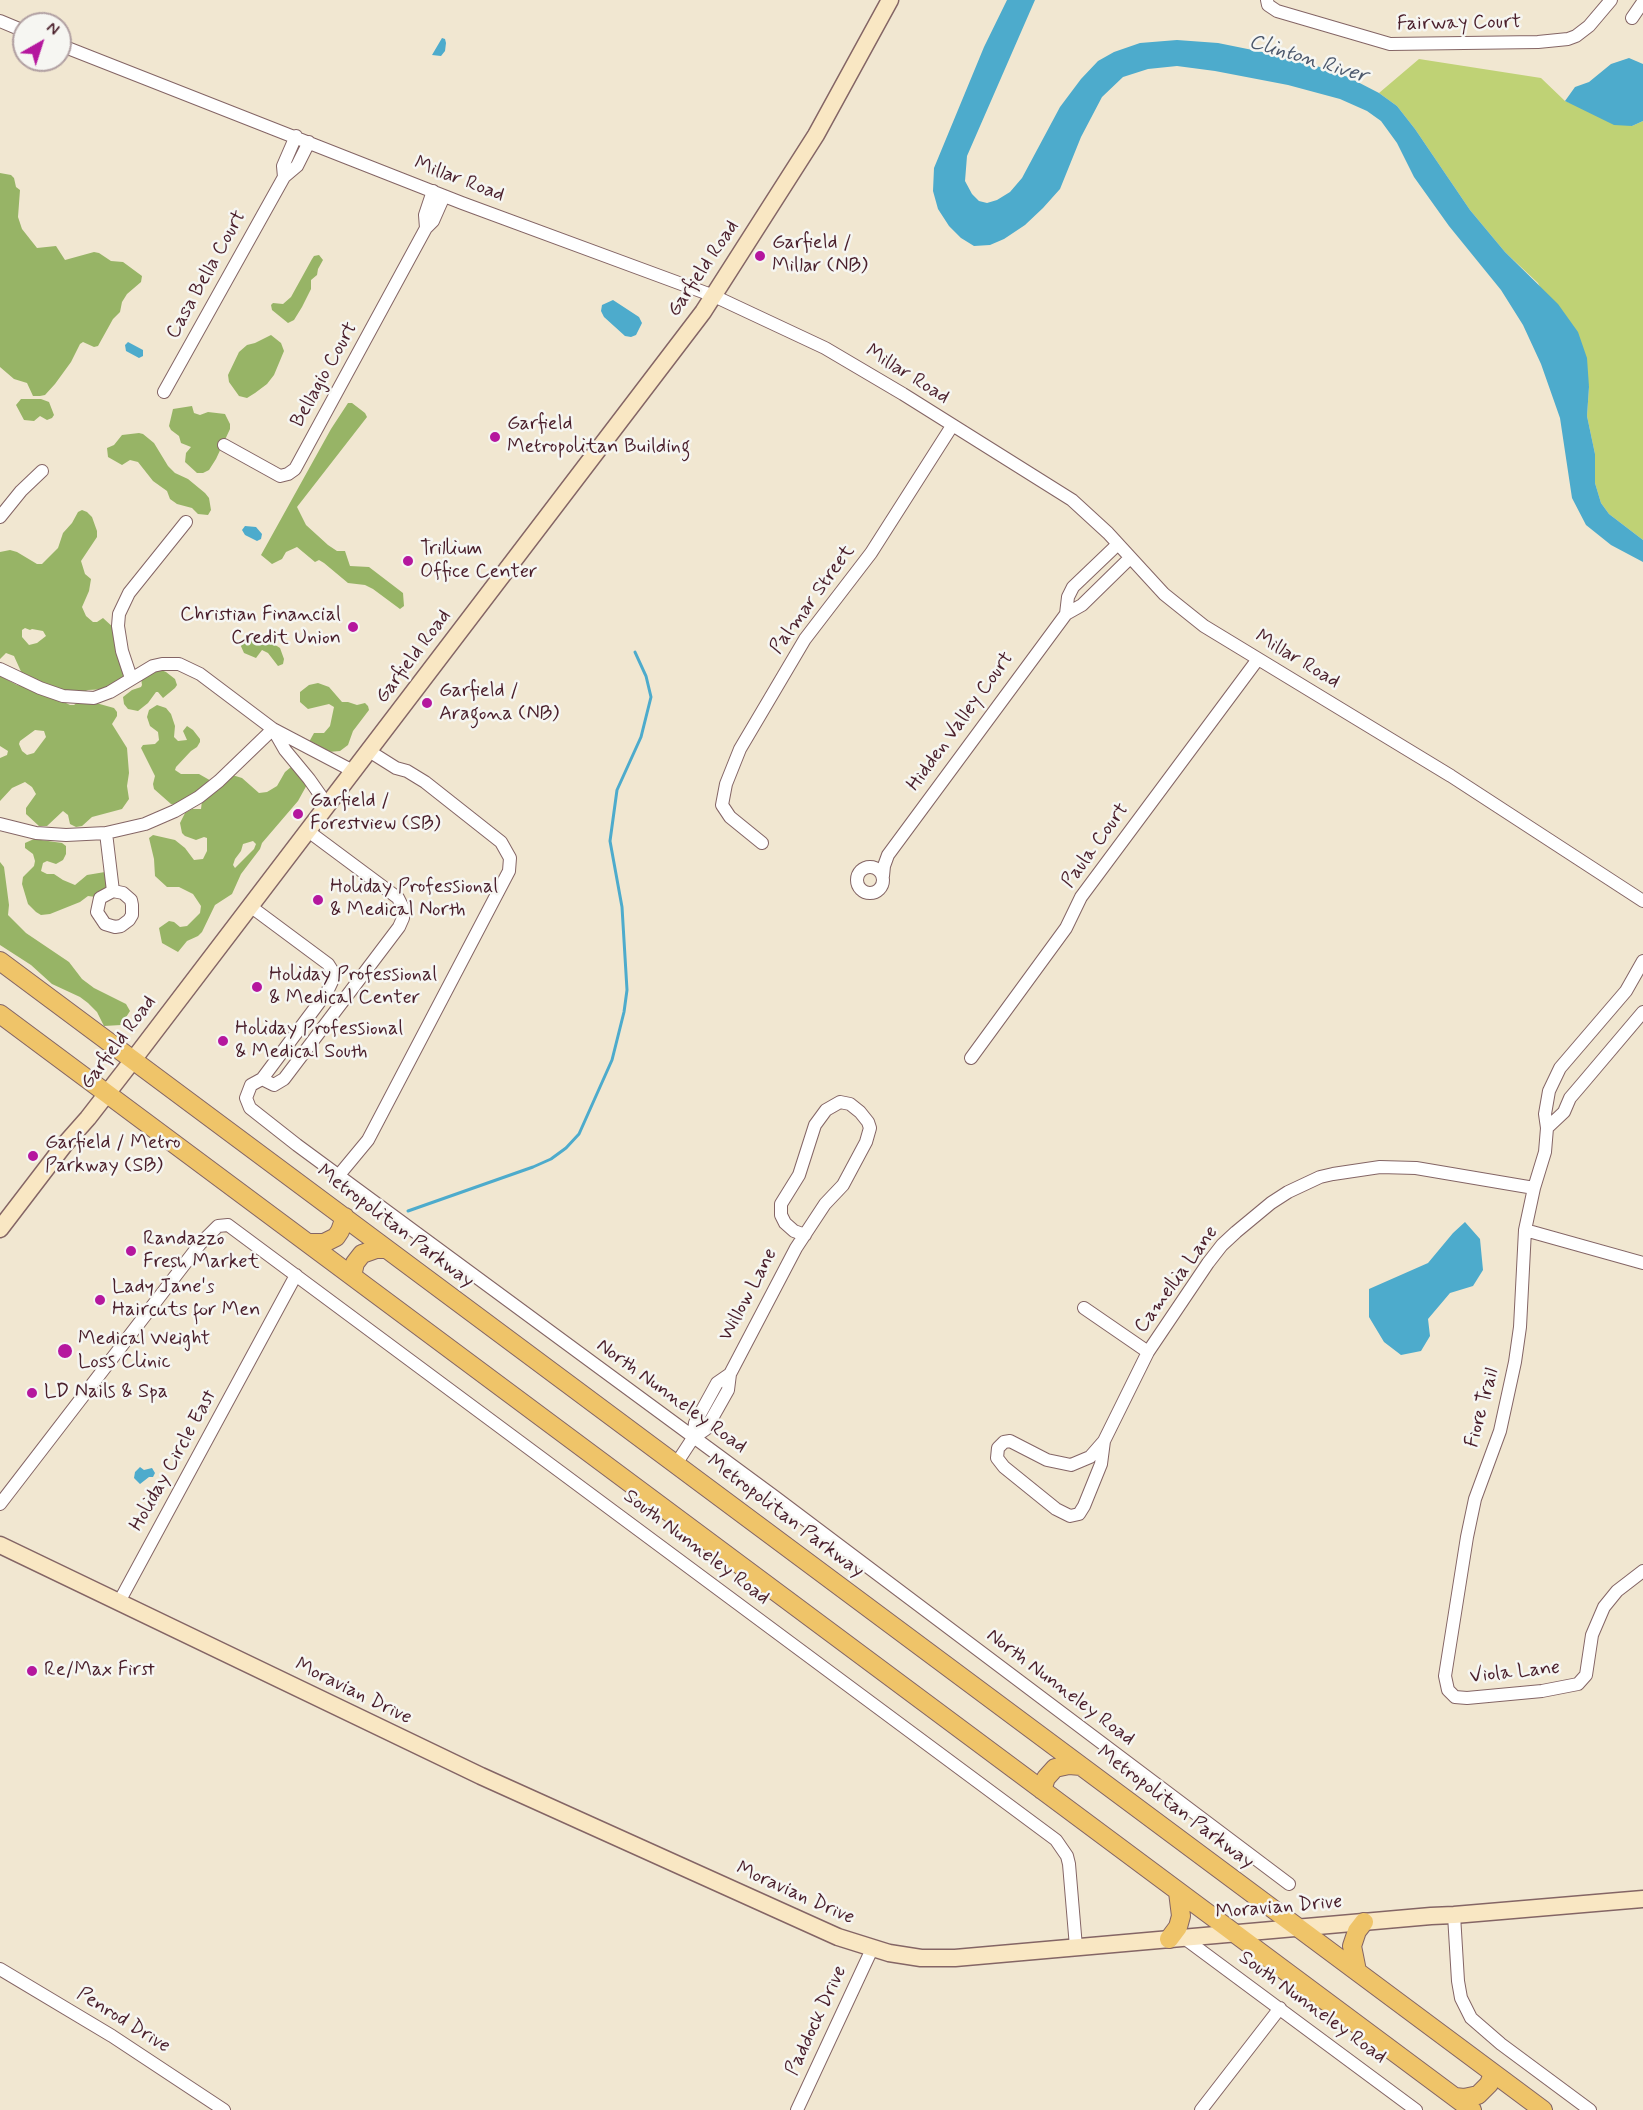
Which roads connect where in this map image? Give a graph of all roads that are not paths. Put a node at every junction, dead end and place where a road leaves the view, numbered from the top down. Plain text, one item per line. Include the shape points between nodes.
1 (890, 0) edge
2 (1266, 0) edge
3 (1611, 0) edge
4 (1643, 2) edge
5 (1632, 18) dead end
6 (72, 50) edge
7 (296, 136) junction
8 (309, 142) junction
9 (284, 177) junction
10 (438, 194) junction
11 (714, 296) junction
12 (164, 392) dead end
13 (952, 426) junction
14 (224, 445) dead end
15 (42, 471) dead end
16 (0, 517) edge
17 (186, 522) dead end
18 (1118, 544) junction
19 (1130, 558) junction
20 (1092, 568) junction
21 (1105, 582) junction
22 (1066, 614) junction
23 (1258, 659) junction
24 (0, 669) edge
25 (131, 678) junction
26 (273, 729) junction
27 (369, 751) junction
28 (353, 771) junction
29 (328, 806) junction
30 (0, 824) edge
31 (308, 831) junction
32 (106, 833) junction
33 (762, 843) dead end
34 (888, 855) junction
35 (869, 867) junction
36 (883, 876) junction
37 (113, 891) dead end
38 (1643, 901) edge
39 (250, 906) junction
40 (0, 961) edge
41 (1643, 961) edge
42 (0, 974) edge
43 (68, 1011) junction
44 (1643, 1012) edge
45 (0, 1014) edge
46 (971, 1058) dead end
47 (133, 1060) junction
48 (262, 1079) junction
49 (107, 1094) junction
50 (1547, 1128) junction
51 (339, 1175) junction
52 (1534, 1188) junction
53 (345, 1217) junction
54 (0, 1229) edge
55 (1525, 1230) junction
56 (805, 1235) junction
57 (309, 1243) junction
58 (387, 1249) junction
59 (1643, 1263) edge
60 (296, 1275) junction
61 (352, 1276) junction
62 (1084, 1308) dead end
63 (1148, 1352) junction
64 (693, 1438) junction
65 (1104, 1441) junction
66 (676, 1464) junction
67 (0, 1504) edge
68 (0, 1545) edge
69 (1643, 1571) edge
70 (119, 1602) junction
71 (1451, 1694) joint
72 (1081, 1766) junction
73 (1042, 1790) junction
74 (1289, 1884) dead end
75 (1178, 1892) junction
76 (1643, 1899) edge
77 (1454, 1915) junction
78 (1364, 1922) junction
79 (1298, 1927) junction
80 (1235, 1933) junction
81 (1177, 1938) junction
82 (1076, 1947) junction
83 (872, 1949) junction
84 (0, 1969) edge
85 (1357, 1971) junction
86 (1280, 2008) junction
87 (1493, 2073) junction
88 (1455, 2097) junction
89 (224, 2110) edge
90 (797, 2110) edge
91 (1201, 2110) edge
92 (1416, 2110) edge
93 (1472, 2110) edge
94 (1543, 2110) edge
95 (1590, 2110) edge

1 - 11 street, Garfield Road via 816,135
2 - 3 street, Fairway Court via 1277,11 1390,45 1568,39 1588,26
4 - 5 street
6 - 7 street, Millar Road
7 - 8 street, Millar Road
7 - 9 street, Casa Bella Court via 283,166
8 - 9 street, Casa Bella Court via 297,166
8 - 10 street, Millar Road
9 - 12 street, Casa Bella Court
10 - 11 street, Millar Road
10 - 14 street, Bellagio Court via 424,215 426,228 295,469 280,476
11 - 13 street, Millar Road via 825,348
11 - 27 street, Garfield Road
13 - 18 street, Millar Road via 1072,500
13 - 33 street, Palmar Street via 881,539 790,662 740,749 722,805 730,817
15 - 16 street
17 - 25 street via 129,593 119,614 122,651
18 - 19 street, Millar Road
18 - 20 street, Hidden Valley Court
19 - 21 street, Hidden Valley Court
19 - 23 street, Millar Road via 1184,611
20 - 21 street
20 - 22 street, Hidden Valley Court via 1073,587
21 - 22 street, Hidden Valley Court via 1082,605
22 - 34 street, Hidden Valley Court
23 - 38 street, Millar Road
23 - 46 street, Paula Court via 1081,897 1066,928
24 - 25 street via 40,688 80,698 110,692
25 - 26 street via 153,666 179,664 200,674
26 - 28 street
26 - 29 street
26 - 32 street via 199,797 146,824
27 - 28 street, Garfield Road
27 - 51 street via 425,782 501,842 510,858 503,884 368,1140
28 - 29 street, Garfield Road
29 - 31 street, Garfield Road
30 - 32 street via 56,835
31 - 39 street, Garfield Road
31 - 48 street via 398,898 404,910 399,927 284,1079 274,1085
32 - 37 street
34 - 35 street, Hidden Valley Court
34 - 36 street, Hidden Valley Court
35 - 36 street via 878,869
35 - 36 street via 859,873 857,882 861,889 868,893 877,891
39 - 47 street, Garfield Road
39 - 48 street, North Nunneley Road via 328,964 335,975 327,992
40 - 43 main road, Metropolitan Parkway
41 - 50 street, Fiore Trail via 1626,991 1560,1068 1549,1091
42 - 43 main road via 41,1005
43 - 47 main road, Metropolitan Parkway
44 - 50 street
45 - 49 main road
47 - 49 street, Garfield Road
47 - 53 main road, Metropolitan Parkway
48 - 51 street, North Nunneley Road via 251,1085 246,1098 250,1108
49 - 54 street, Garfield Road
49 - 57 main road
50 - 52 street, Fiore Trail via 1545,1152
51 - 64 street, North Nunneley Road
52 - 55 street, Fiore Trail
52 - 63 street, Camellia Lane via 1416,1168 1380,1167 1320,1177 1270,1203 1222,1245
53 - 57 main road via 336,1237 324,1243
53 - 58 main road, Metropolitan Parkway
55 - 59 street
55 - 71 street, Fiore Trail via 1515,1362 1500,1431 1475,1499 1467,1537 1445,1676
56 - 56 street, Willow Lane via 843,1185 866,1142 868,1122 850,1104 840,1102 826,1110 815,1125 799,1175 781,1204 785,1223
56 - 64 street, Willow Lane via 730,1374 728,1390 706,1430
57 - 61 main road
58 - 61 main road via 362,1254
58 - 66 main road, Metropolitan Parkway
60 - 67 street, South Nunneley Road via 234,1228 223,1225 212,1230
60 - 70 street, Holiday Circle East
60 - 82 street, South Nunneley Road via 1056,1840 1069,1864
61 - 73 main road
62 - 63 street
63 - 65 street, Camellia Lane
64 - 66 street, Willow Lane
64 - 74 street, North Nunneley Road
65 - 65 street, Camellia Lane via 1101,1464 1084,1506 1079,1514 1070,1516 1056,1509 996,1458 998,1448 1010,1441 1047,1460 1071,1465 1090,1457
66 - 72 main road, Metropolitan Parkway
68 - 70 street, Moravian Drive
69 - 71 street, Viola Lane via 1604,1607 1592,1635 1583,1680 1573,1686 1542,1691 1467,1698
70 - 83 street, Moravian Drive via 481,1776
72 - 73 main road via 1055,1768
72 - 79 main road, Metropolitan Parkway
73 - 75 main road
75 - 80 main road
75 - 81 main road via 1181,1916
76 - 77 street, Moravian Drive
77 - 78 street, Moravian Drive
77 - 95 street via 1458,1981 1461,1998 1472,2018
78 - 79 street, Moravian Drive
78 - 85 main road via 1353,1941
79 - 80 street, Moravian Drive
79 - 85 main road, Metropolitan Parkway
80 - 81 street, Moravian Drive
80 - 88 main road
81 - 82 street, Moravian Drive
81 - 86 street, South Nunneley Road
82 - 83 street, Moravian Drive via 938,1959
83 - 90 street, Paddock Drive
84 - 89 street, Penrod Drive
85 - 87 main road, Metropolitan Parkway
86 - 91 street
86 - 92 street, South Nunneley Road
87 - 88 main road via 1478,2095
87 - 94 main road, Metropolitan Parkway
88 - 93 main road

